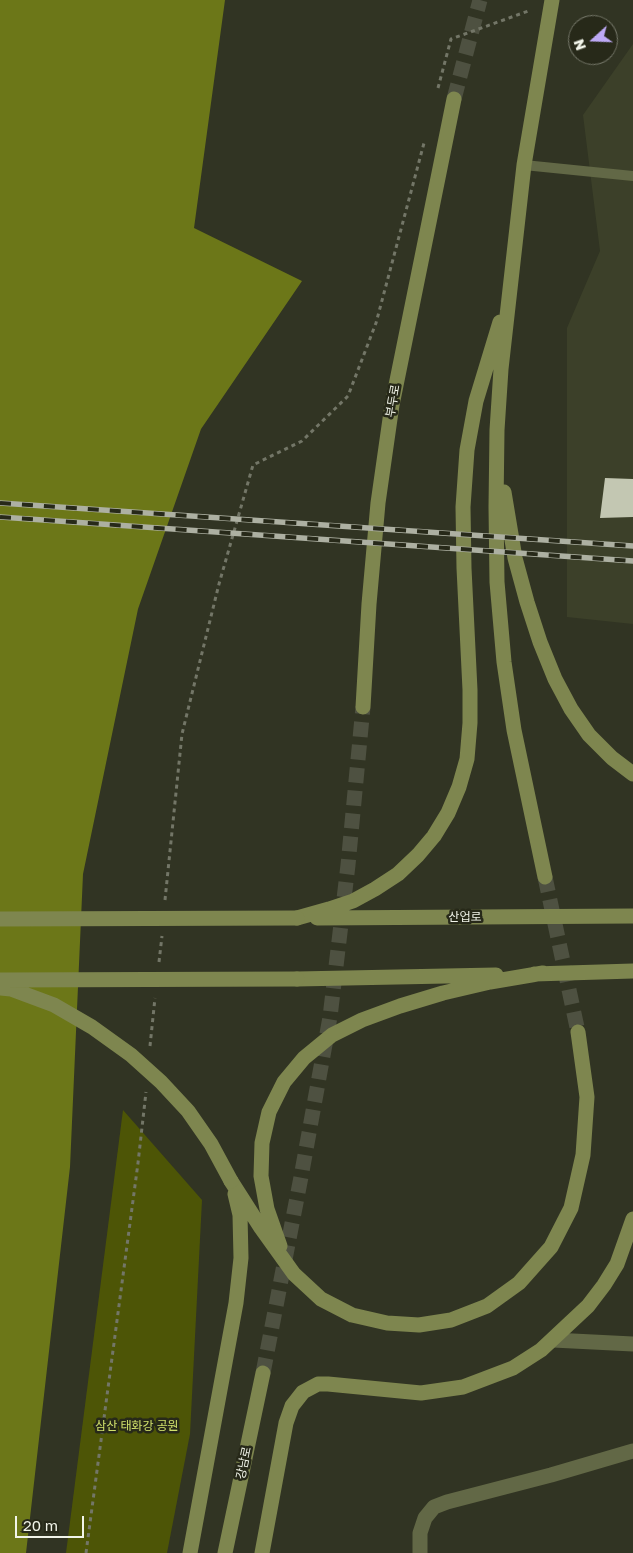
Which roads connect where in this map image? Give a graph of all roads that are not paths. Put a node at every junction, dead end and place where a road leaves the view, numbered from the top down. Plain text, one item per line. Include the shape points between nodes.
1 (547, 2) edge
2 (454, 99) tunnel mouth
3 (524, 166) junction
4 (633, 176) edge
5 (510, 292) junction
6 (497, 430) junction
7 (363, 708) tunnel mouth
8 (633, 774) edge
9 (545, 877) tunnel mouth
10 (633, 916) edge
11 (296, 918) junction
12 (0, 919) edge
13 (633, 971) edge
14 (543, 973) junction
15 (0, 980) edge
16 (0, 988) edge
17 (578, 1032) tunnel mouth
18 (232, 1181) junction
19 (633, 1219) edge
20 (294, 1274) junction
21 (553, 1340) junction
22 (633, 1344) edge
23 (263, 1373) tunnel mouth
24 (633, 1451) edge
25 (190, 1553) edge
26 (226, 1553) edge
27 (262, 1553) edge
28 (420, 1553) edge

1 - 3 main road via 545,46
2 - 7 main road, 부두로 via 392,405 378,503
3 - 4 lane
3 - 5 main road
5 - 6 main road
5 - 11 main road via 476,400 467,450 463,507 470,723 467,759 459,787 434,836 398,874 353,901
6 - 8 main road via 515,558 540,642 571,709 589,735
6 - 9 main road via 497,582 504,662 514,730
10 - 11 main road, 산업로
11 - 12 main road, bridge
13 - 14 main road
14 - 15 main road, bridge via 297,979
14 - 20 main road via 443,993 362,1020 332,1035 304,1058 284,1082 269,1112 262,1143 261,1176 278,1243
16 - 18 main road, bridge via 54,1005 131,1055 188,1110
17 - 20 main road via 586,1097 583,1154 571,1208 551,1247 519,1283 487,1306 451,1320 419,1325 387,1323 352,1315 321,1299
18 - 20 main road
18 - 25 main road via 240,1216 236,1303
19 - 21 main road via 616,1264 604,1285 588,1306
21 - 22 street
21 - 27 main road via 513,1368 463,1387 422,1393 318,1384 304,1392 292,1406 286,1423
23 - 26 main road, 강남로
24 - 28 street via 434,1507 425,1518 420,1533

